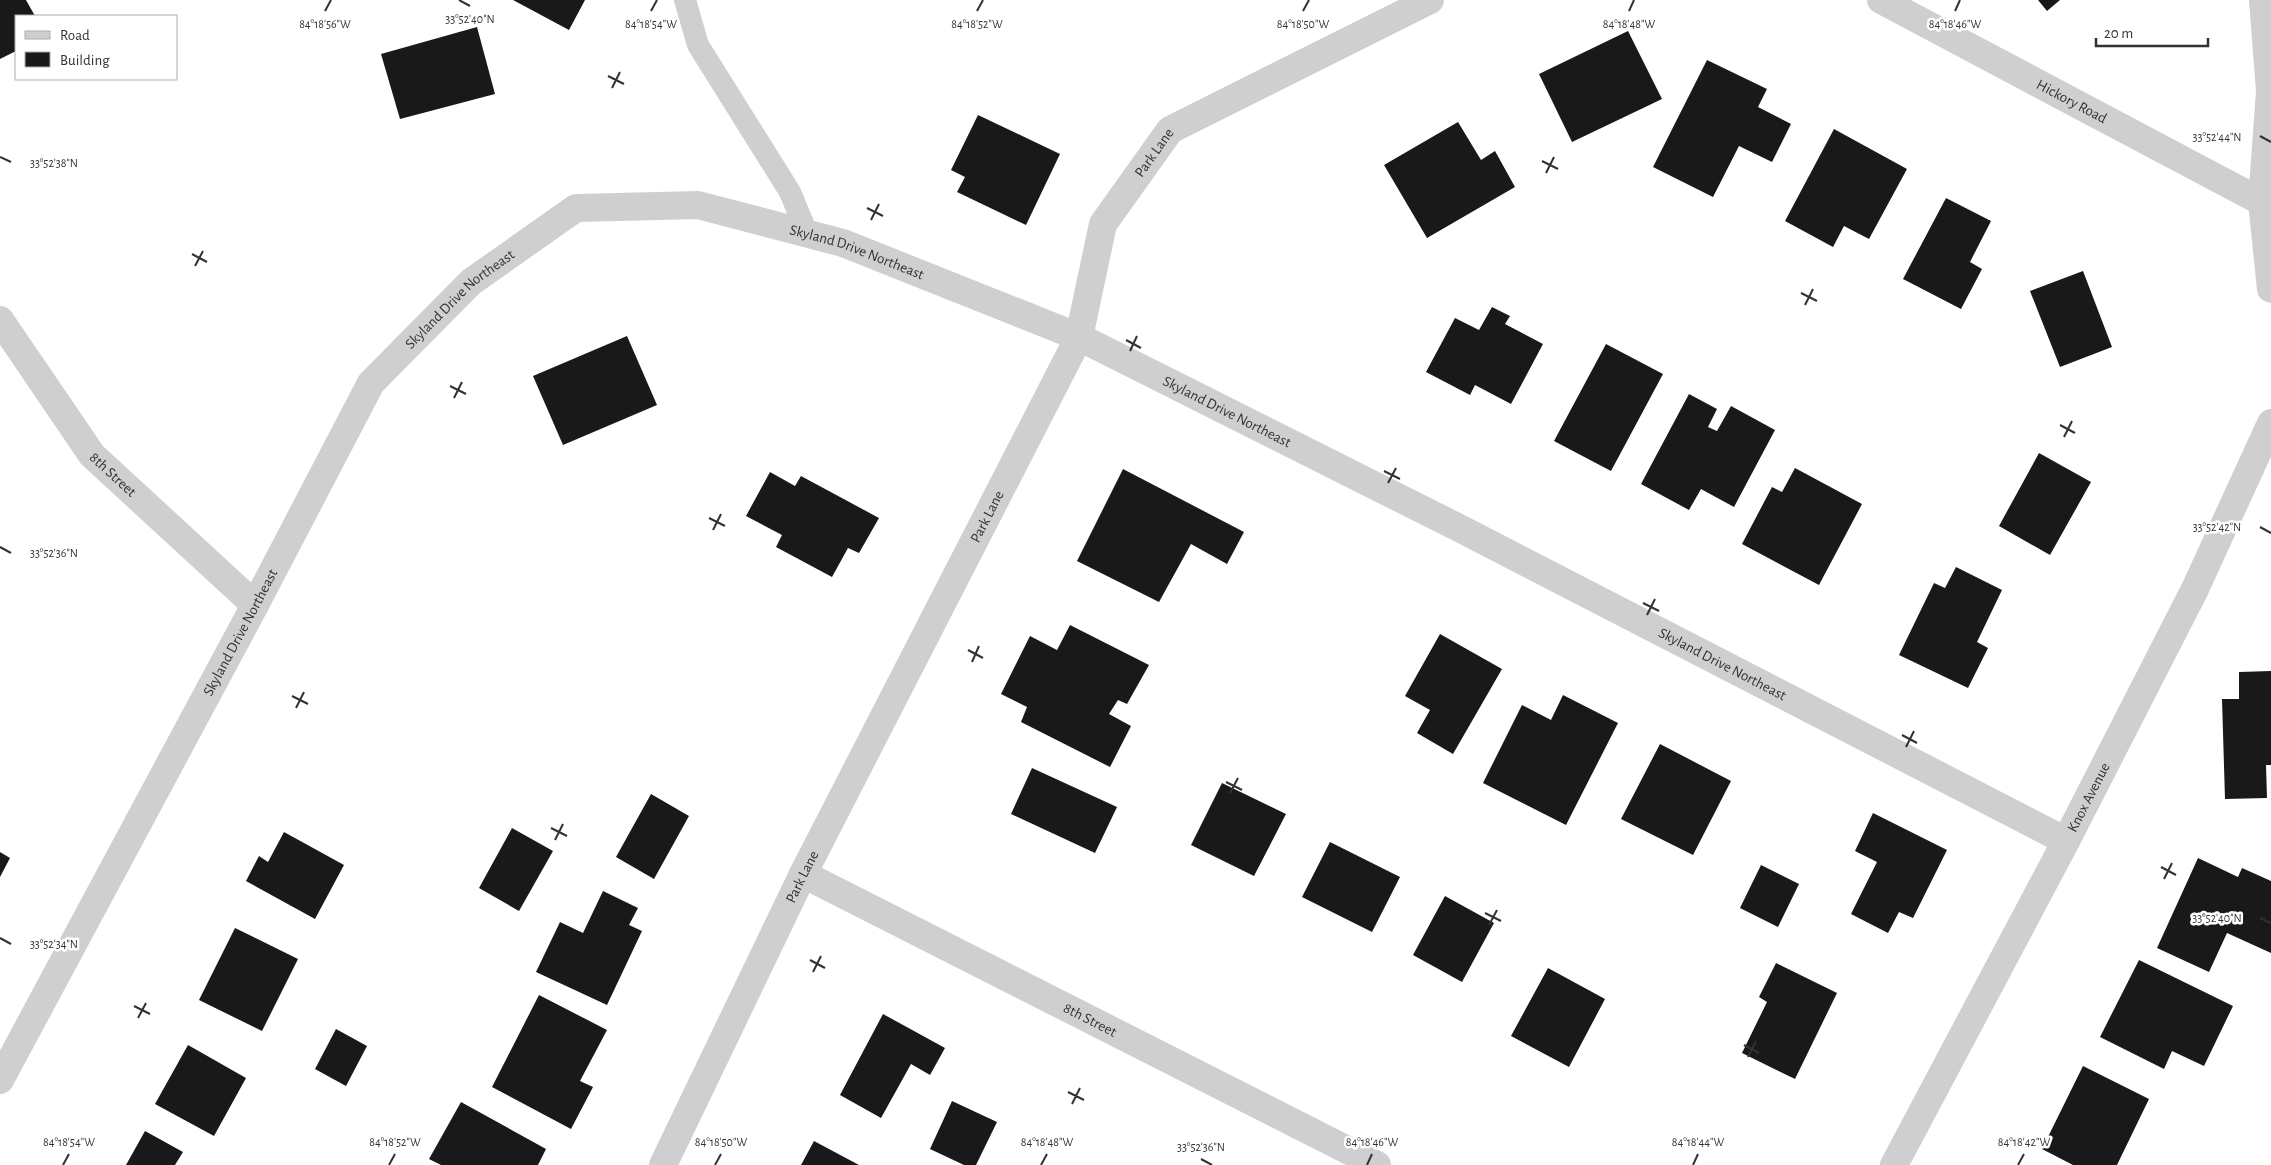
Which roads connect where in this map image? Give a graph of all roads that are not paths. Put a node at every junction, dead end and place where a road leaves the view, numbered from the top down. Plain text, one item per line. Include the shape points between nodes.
1 (685, 0) edge
2 (1430, 0) edge
3 (1881, 0) edge
4 (2263, 0) edge
5 (2262, 202) junction
6 (807, 233) junction
7 (2271, 289) edge
8 (0, 320) edge
9 (1079, 337) junction
10 (2271, 423) edge
11 (255, 605) junction
12 (2066, 840) junction
13 (803, 874) junction
14 (0, 1080) edge
15 (663, 1165) edge
16 (1377, 1165) edge
17 (1894, 1165) edge

1 - 6 lane via 698,45 790,192
2 - 9 street, Park Lane via 1170,130 1104,224
3 - 5 street, Hickory Road
4 - 5 street via 2270,91
5 - 7 street
6 - 9 street, Skyland Drive Northeast via 843,242
6 - 11 street, Skyland Drive Northeast via 698,205 576,208 471,282 371,382
8 - 11 street, 8th Street via 92,455
9 - 12 street, Skyland Drive Northeast
9 - 13 street, Park Lane
10 - 12 street, Knox Avenue via 2196,589
11 - 14 street, Skyland Drive Northeast
12 - 17 street, Knox Avenue
13 - 15 street, Park Lane
13 - 16 street, 8th Street

